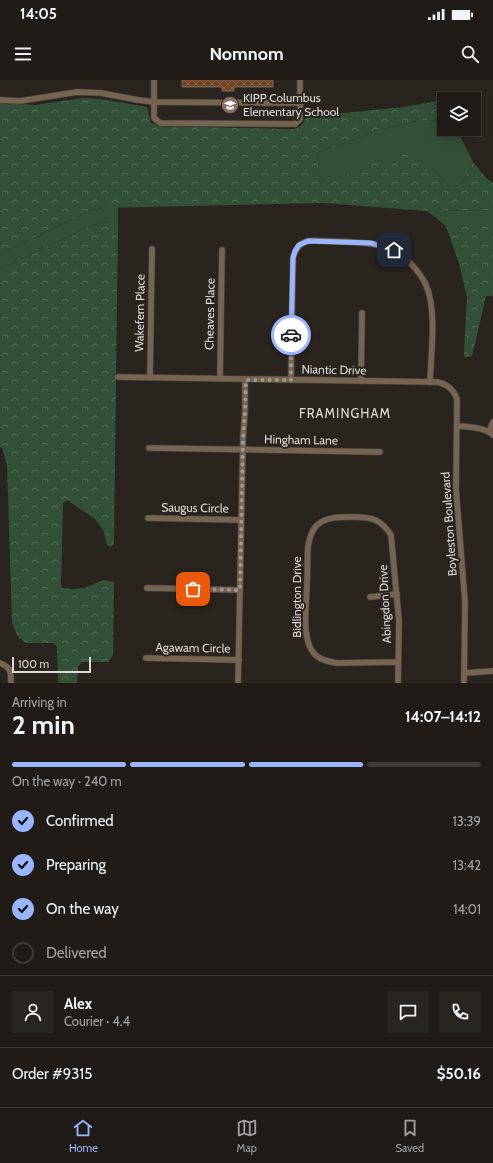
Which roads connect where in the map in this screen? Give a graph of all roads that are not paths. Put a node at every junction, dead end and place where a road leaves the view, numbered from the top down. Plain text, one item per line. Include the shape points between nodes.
1 (154, 80) edge
2 (300, 80) edge
3 (0, 100) edge
4 (154, 102) junction
5 (300, 103) junction
6 (152, 249) dead end
7 (222, 250) dead end
8 (362, 313) dead end
9 (118, 377) dead end
10 (150, 377) junction
11 (220, 378) junction
12 (246, 380) junction
13 (291, 380) junction
14 (361, 381) junction
15 (430, 382) junction
16 (493, 422) edge
17 (457, 426) junction
18 (491, 433) edge
19 (149, 448) dead end
20 (243, 450) junction
21 (380, 452) dead end
22 (148, 518) dead end
23 (241, 520) junction
24 (317, 525) joint
25 (147, 588) dead end
26 (240, 590) junction
27 (397, 594) junction
28 (370, 597) dead end
29 (146, 658) dead end
30 (239, 660) junction
31 (398, 662) junction
32 (0, 663) edge
33 (493, 671) edge
34 (465, 673) junction
35 (11, 683) edge
36 (238, 683) edge
37 (398, 683) edge
38 (464, 683) edge

1 - 4 street
2 - 5 street
3 - 4 street via 20,101 77,92 101,93
4 - 5 street
4 - 5 street via 154,118 160,123 295,124 300,119
6 - 10 street, Wakefern Place
7 - 11 street, Cheaves Place
8 - 14 street
9 - 10 street, Niantic Drive
10 - 11 street, Niantic Drive
11 - 12 street, Niantic Drive
12 - 13 street, Niantic Drive
12 - 20 street
13 - 14 street, Niantic Drive
13 - 15 street via 293,258 299,245 308,241 371,243 394,250 413,265 426,285 432,308
14 - 15 street, Niantic Drive
15 - 17 street, Boyleston Boulevard via 447,384 454,391 457,399
16 - 18 street
17 - 18 street
17 - 34 street, Boyleston Boulevard via 456,489 465,602
19 - 20 street, Hingham Lane
20 - 21 street, Hingham Lane
20 - 23 street
22 - 23 street, Saugus Circle
23 - 26 street
24 - 27 street, Abingdon Drive via 324,520 339,517 364,517 376,519 385,526 392,534
24 - 31 street, Bidlington Drive via 308,546 306,632 310,648 316,657 329,662
25 - 26 street
26 - 30 street
27 - 28 street
27 - 31 street, Abingdon Drive
29 - 30 street, Agawam Circle
30 - 36 street
31 - 37 street, Abingdon Drive
32 - 35 street via 7,666 11,672
33 - 34 street
34 - 38 street, Boyleston Boulevard

